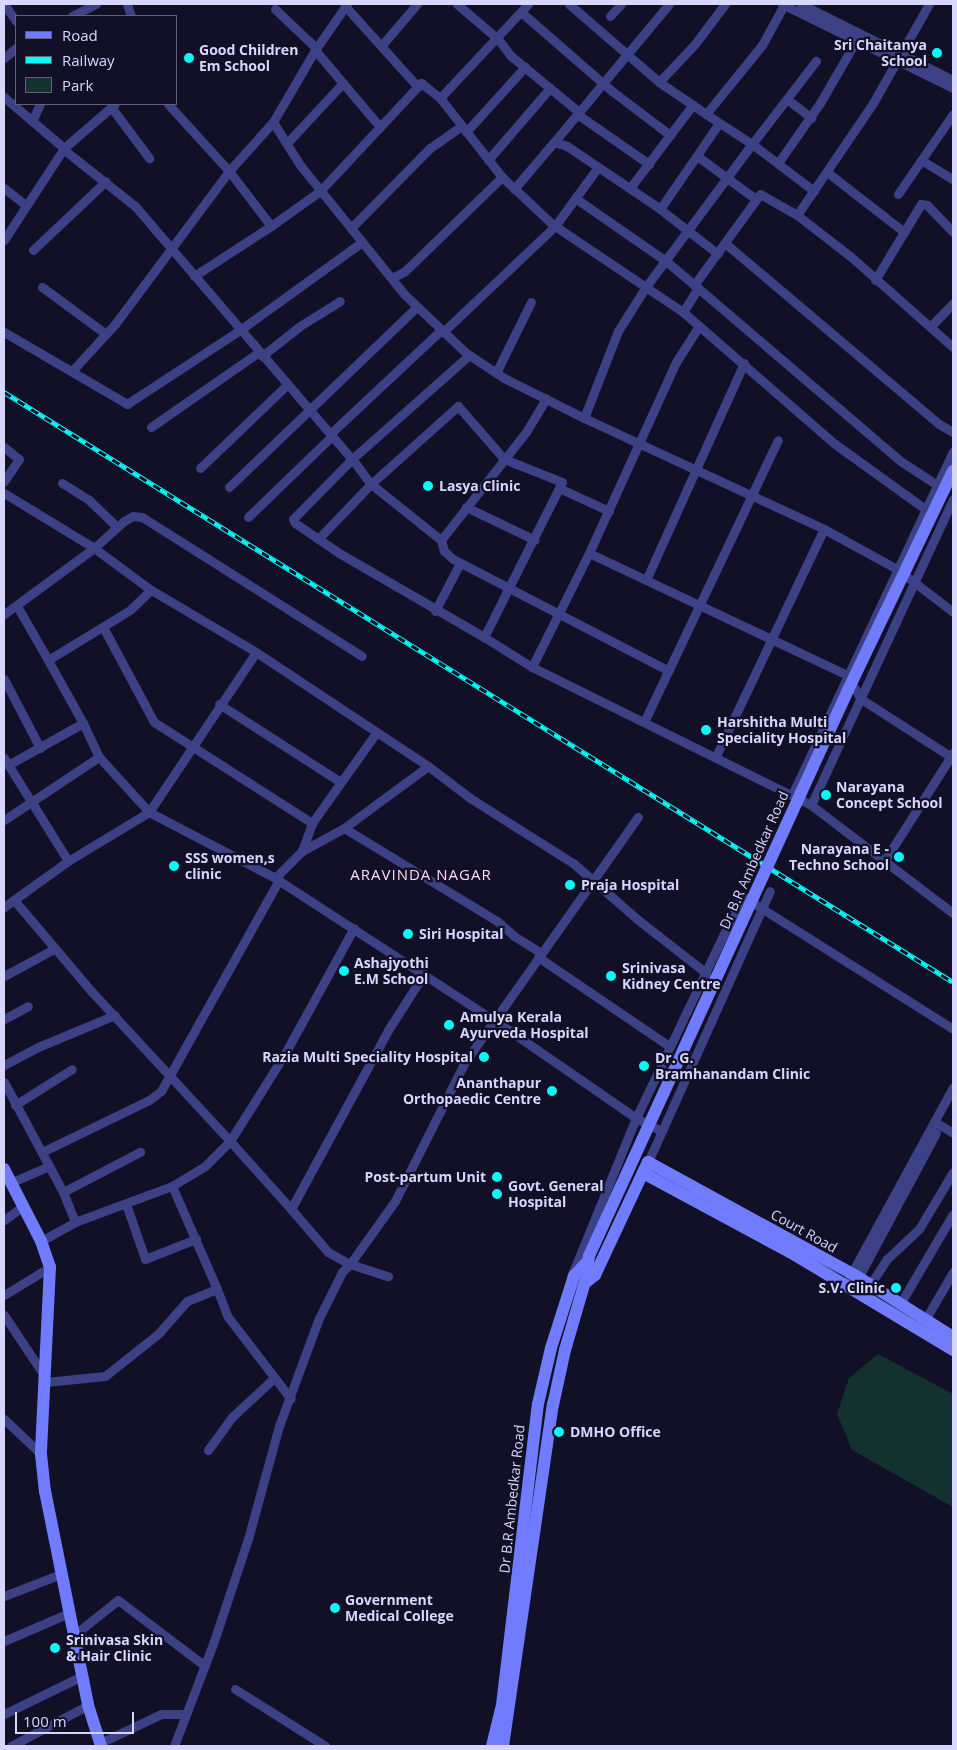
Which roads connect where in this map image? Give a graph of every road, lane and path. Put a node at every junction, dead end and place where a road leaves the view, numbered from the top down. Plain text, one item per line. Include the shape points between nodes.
1 (4, 4) edge
2 (96, 4) edge
3 (416, 4) edge
4 (457, 4) edge
5 (474, 4) edge
6 (528, 4) edge
7 (569, 4) edge
8 (621, 4) edge
9 (668, 4) edge
10 (725, 4) edge
11 (783, 4) edge
12 (801, 4) edge
13 (929, 4) edge
14 (346, 5) edge
15 (274, 9) dead end
16 (813, 10) edge
17 (466, 11) junction
18 (521, 12) junction
19 (74, 15) edge
20 (610, 16) dead end
21 (15, 20) edge
22 (498, 39) junction
23 (857, 39) junction
24 (382, 45) junction
25 (15, 49) edge
26 (316, 49) junction
27 (627, 54) junction
28 (900, 56) junction
29 (4, 58) edge
30 (816, 62) dead end
31 (525, 67) junction
32 (953, 80) edge
33 (659, 82) junction
34 (343, 83) junction
35 (603, 83) junction
36 (418, 87) junction
37 (550, 88) junction
38 (953, 88) edge
39 (4, 98) edge
40 (440, 98) junction
41 (787, 99) junction
42 (40, 105) edge
43 (169, 105) edge
44 (693, 105) junction
45 (113, 106) edge
46 (578, 113) junction
47 (706, 114) junction
48 (953, 114) edge
49 (810, 118) junction
50 (32, 121) junction
51 (274, 122) junction
52 (719, 123) junction
53 (380, 126) junction
54 (464, 129) junction
55 (670, 135) junction
56 (554, 142) junction
57 (286, 143) junction
58 (752, 144) junction
59 (64, 149) junction
60 (697, 156) junction
61 (149, 158) dead end
62 (488, 160) junction
63 (922, 160) junction
64 (778, 163) junction
65 (649, 164) junction
66 (598, 167) junction
67 (229, 171) junction
68 (828, 172) junction
69 (502, 177) junction
70 (726, 178) junction
71 (953, 178) edge
72 (106, 181) junction
73 (4, 188) edge
74 (630, 188) junction
75 (514, 189) junction
76 (320, 191) junction
77 (814, 191) junction
78 (898, 194) dead end
79 (575, 198) junction
80 (756, 199) junction
81 (26, 205) junction
82 (660, 209) junction
83 (797, 215) junction
84 (271, 226) junction
85 (555, 226) junction
86 (351, 228) junction
87 (689, 230) junction
88 (904, 232) junction
89 (953, 232) edge
90 (4, 240) edge
91 (362, 242) junction
92 (726, 244) junction
93 (172, 249) junction
94 (33, 250) dead end
95 (718, 254) junction
96 (666, 261) junction
97 (194, 276) junction
98 (392, 278) junction
99 (875, 280) junction
100 (42, 287) dead end
101 (696, 287) junction
102 (645, 288) junction
103 (340, 301) dead end
104 (531, 302) dead end
105 (953, 303) edge
106 (417, 307) junction
107 (683, 312) junction
108 (699, 326) junction
109 (930, 327) junction
110 (240, 330) junction
111 (442, 331) junction
112 (4, 332) edge
113 (106, 334) junction
114 (953, 347) edge
115 (260, 354) junction
116 (469, 355) junction
117 (744, 363) junction
118 (72, 371) junction
119 (496, 373) junction
120 (287, 385) junction
121 (546, 399) junction
122 (310, 411) junction
123 (584, 418) junction
124 (152, 427) dead end
125 (953, 432) edge
126 (331, 435) junction
127 (778, 440) dead end
128 (641, 443) junction
129 (4, 446) edge
130 (953, 452) edge
131 (352, 459) junction
132 (504, 459) junction
133 (200, 468) dead end
134 (697, 469) junction
135 (953, 471) edge
136 (4, 481) edge
137 (62, 483) dead end
138 (371, 484) junction
139 (937, 486) junction
140 (229, 487) dead end
141 (559, 488) junction
142 (4, 493) edge
143 (750, 495) junction
144 (953, 499) edge
145 (466, 507) junction
146 (925, 509) junction
147 (609, 511) junction
148 (248, 517) dead end
149 (944, 517) junction
150 (953, 521) edge
151 (116, 527) junction
152 (824, 530) junction
153 (318, 539) junction
154 (441, 540) junction
155 (535, 540) junction
156 (94, 548) junction
157 (590, 553) junction
158 (460, 563) junction
159 (897, 569) junction
160 (646, 580) junction
161 (914, 583) junction
162 (152, 590) junction
163 (510, 590) junction
164 (701, 605) junction
165 (17, 606) junction
166 (435, 611) junction
167 (953, 612) edge
168 (4, 614) edge
169 (558, 616) junction
170 (103, 626) junction
171 (484, 637) junction
172 (772, 638) junction
173 (256, 652) junction
174 (362, 656) dead end
175 (48, 660) junction
176 (532, 668) junction
177 (669, 671) junction
178 (847, 675) junction
179 (4, 679) edge
180 (861, 699) junction
181 (219, 704) junction
182 (644, 722) junction
183 (83, 723) junction
184 (376, 733) junction
185 (190, 747) junction
186 (40, 748) junction
187 (716, 756) junction
188 (953, 756) edge
189 (99, 757) junction
190 (6, 761) edge
191 (428, 766) junction
192 (339, 781) junction
193 (792, 795) junction
194 (29, 800) junction
195 (811, 805) junction
196 (150, 812) junction
197 (638, 816) dead end
198 (4, 820) edge
199 (312, 822) junction
200 (344, 828) junction
201 (302, 850) junction
202 (885, 860) junction
203 (68, 861) junction
204 (277, 879) junction
205 (593, 880) junction
206 (770, 891) dead end
207 (14, 900) junction
208 (4, 907) edge
209 (762, 907) junction
210 (952, 909) edge
211 (354, 928) junction
212 (54, 949) junction
213 (540, 955) junction
214 (706, 973) junction
215 (424, 974) junction
216 (4, 976) edge
217 (28, 1006) dead end
218 (115, 1015) junction
219 (4, 1019) edge
220 (494, 1020) junction
221 (953, 1029) edge
222 (669, 1046) junction
223 (4, 1065) edge
224 (72, 1070) dead end
225 (170, 1077) junction
226 (4, 1082) edge
227 (953, 1087) edge
228 (953, 1100) edge
229 (15, 1105) junction
230 (636, 1118) junction
231 (937, 1124) junction
232 (662, 1131) junction
233 (953, 1133) edge
234 (230, 1141) junction
235 (42, 1152) junction
236 (140, 1152) dead end
237 (49, 1166) junction
238 (646, 1167) junction
239 (953, 1172) edge
240 (6, 1175) edge
241 (172, 1186) junction
242 (63, 1192) junction
243 (126, 1204) junction
244 (23, 1206) junction
245 (291, 1209) junction
246 (953, 1214) edge
247 (4, 1220) edge
248 (75, 1222) junction
249 (196, 1239) junction
250 (41, 1241) junction
251 (350, 1264) junction
252 (50, 1267) junction
253 (953, 1272) edge
254 (388, 1276) dead end
255 (579, 1281) junction
256 (852, 1281) junction
257 (870, 1285) junction
258 (217, 1289) junction
259 (4, 1295) edge
260 (900, 1304) junction
261 (4, 1315) edge
262 (925, 1320) junction
263 (953, 1335) edge
264 (953, 1350) edge
265 (274, 1378) junction
266 (46, 1380) junction
267 (290, 1399) junction
268 (4, 1419) edge
269 (208, 1450) dead end
270 (41, 1454) junction
271 (61, 1574) junction
272 (4, 1596) edge
273 (69, 1613) junction
274 (74, 1635) junction
275 (4, 1641) edge
276 (205, 1666) junction
277 (82, 1676) junction
278 (235, 1689) dead end
279 (88, 1705) junction
280 (4, 1714) edge
281 (186, 1714) junction
282 (101, 1745) edge
283 (11, 1746) edge
284 (174, 1746) edge
285 (325, 1746) edge
286 (492, 1746) edge
287 (503, 1746) edge

1 - 21 street
2 - 19 street
3 - 24 street
4 - 17 street
5 - 17 street
6 - 18 street
7 - 27 street
8 - 20 street
9 - 27 street
10 - 33 street via 694,45
11 - 16 street
11 - 47 street via 762,45
12 - 16 street
13 - 28 street
14 - 24 street
14 - 26 street
15 - 26 street
16 - 23 street
16 - 28 street
17 - 22 street
18 - 22 street
18 - 35 street
22 - 31 street
22 - 40 street
23 - 28 street
23 - 49 street
24 - 36 street
25 - 29 street
26 - 34 street
26 - 51 street
27 - 33 street
27 - 35 street
28 - 32 street
28 - 38 street
28 - 68 street
30 - 41 street
31 - 37 street
31 - 54 street
33 - 44 street
34 - 53 street
34 - 57 street
35 - 46 street
35 - 55 street
36 - 40 street via 421,83
36 - 53 street
37 - 46 street
37 - 62 street
39 - 50 street
40 - 54 street
41 - 49 street
41 - 58 street
42 - 50 street
43 - 67 street
44 - 47 street
44 - 55 street
45 - 59 street
45 - 61 street
46 - 56 street
46 - 65 street
47 - 52 street
48 - 63 street
49 - 64 street
50 - 59 street
51 - 57 street
51 - 67 street
52 - 58 street
52 - 60 street
53 - 76 street
54 - 62 street
54 - 86 street via 430,148
55 - 65 street
56 - 66 street
56 - 75 street
57 - 76 street
58 - 64 street
58 - 70 street
59 - 72 street
59 - 81 street
60 - 70 street
60 - 82 street
62 - 69 street
63 - 71 street
63 - 78 street
64 - 77 street
65 - 74 street
66 - 74 street
66 - 79 street
67 - 84 street
67 - 93 street
68 - 77 street
68 - 88 street
69 - 75 street
69 - 98 street via 406,270
70 - 80 street
70 - 87 street
72 - 93 street via 130,200
72 - 94 street
73 - 81 street
74 - 82 street
75 - 85 street
76 - 84 street
76 - 86 street
77 - 83 street
79 - 85 street
79 - 96 street
80 - 83 street via 760,194
80 - 92 street
81 - 90 street
82 - 87 street
83 - 99 street
84 - 97 street
85 - 102 street via 601,254
85 - 111 street
86 - 91 street
87 - 95 street
87 - 96 street
88 - 89 street via 923,204
88 - 99 street
91 - 98 street
91 - 110 street
92 - 95 street
92 - 125 street via 939,424
93 - 97 street
93 - 113 street
95 - 101 street
96 - 101 street
96 - 102 street
97 - 110 street
98 - 106 street
99 - 109 street
100 - 113 street
101 - 107 street
101 - 139 street via 902,462
102 - 107 street
102 - 123 street via 618,331
103 - 115 street
104 - 119 street
105 - 109 street
106 - 111 street
106 - 122 street
107 - 108 street
108 - 117 street
108 - 128 street via 676,362
109 - 114 street
110 - 115 street
110 - 118 street via 127,404
111 - 116 street
111 - 126 street
112 - 118 street
113 - 118 street
115 - 120 street
115 - 124 street
116 - 119 street
116 - 131 street
117 - 134 street
117 - 146 street via 835,444
119 - 121 street
120 - 122 street
120 - 133 street
121 - 123 street
121 - 132 street
122 - 126 street
122 - 140 street
123 - 128 street
126 - 131 street
126 - 148 street
127 - 143 street
128 - 134 street
128 - 147 street
129 - 136 street via 19,459
130 - 139 street
131 - 138 street
131 - 153 street via 293,519
132 - 138 street via 458,406
132 - 141 street via 562,482
132 - 145 street
134 - 143 street
134 - 160 street
135 - 255 street, Dr B.R Ambedkar Road, bridge via 848,690
137 - 151 street via 89,500
138 - 153 street
138 - 154 street
139 - 146 street
141 - 147 street
141 - 155 street
142 - 156 street
143 - 152 street
143 - 164 street
144 - 149 street
145 - 154 street
145 - 155 street
146 - 159 street
147 - 157 street
149 - 150 street
149 - 161 street
151 - 156 street
151 - 174 street via 133,516 146,519
152 - 159 street
152 - 172 street
153 - 166 street
154 - 158 street via 444,551
155 - 163 street
156 - 162 street
156 - 165 street
157 - 160 street
157 - 169 street
158 - 163 street
158 - 166 street
159 - 161 street
159 - 178 street
160 - 164 street
161 - 167 street
161 - 180 street
162 - 170 street via 130,610
162 - 173 street
163 - 169 street
163 - 171 street
164 - 172 street
164 - 177 street
165 - 168 street
165 - 175 street
166 - 171 street
169 - 176 street
169 - 177 street
170 - 175 street
170 - 185 street via 148,715
171 - 176 street
172 - 178 street
172 - 187 street
173 - 181 street
173 - 184 street
175 - 183 street
176 - 182 street
177 - 182 street
178 - 180 street
178 - 193 street
179 - 186 street
180 - 188 street
180 - 195 street
181 - 185 street
181 - 192 street
182 - 187 street
183 - 186 street
183 - 189 street
184 - 191 street
184 - 192 street
185 - 196 street
185 - 199 street
186 - 190 street
187 - 193 street
188 - 202 street
189 - 194 street
189 - 196 street
190 - 194 street
191 - 200 street
191 - 205 street via 478,803 573,863
192 - 199 street
193 - 195 street
194 - 198 street
194 - 203 street
195 - 202 street
196 - 203 street
196 - 204 street
197 - 205 street
199 - 201 street
200 - 201 street
200 - 213 street via 497,921
201 - 204 street
202 - 210 street
203 - 207 street
204 - 211 street
204 - 225 street
205 - 213 street
205 - 214 street
206 - 209 street
207 - 208 street
207 - 212 street
209 - 214 street via 742,896
209 - 221 street
209 - 232 street
211 - 215 street
211 - 234 street via 283,1057
212 - 216 street
212 - 218 street
213 - 220 street
213 - 222 street
214 - 222 street
215 - 220 street
215 - 245 street via 388,1030
217 - 219 street
218 - 223 street
218 - 225 street
220 - 230 street
220 - 251 street via 444,1100 396,1201
222 - 230 street
224 - 229 street
225 - 234 street
225 - 235 street via 161,1091 149,1100
226 - 229 street
227 - 231 street
228 - 231 street
229 - 235 street
230 - 232 street
230 - 255 street via 578,1254 571,1276
231 - 233 street
231 - 256 street
232 - 238 street
234 - 241 street via 205,1166
234 - 245 street
235 - 237 street
236 - 242 street
237 - 240 street
237 - 242 street
238 - 255 street via 595,1275
238 - 256 street, Court Road
239 - 257 street via 919,1229 887,1258
240 - 244 street
241 - 243 street
241 - 249 street
242 - 248 street
243 - 248 street
243 - 249 street via 144,1259
244 - 247 street
244 - 250 street
245 - 251 street via 328,1252
246 - 260 street
248 - 250 street
249 - 258 street
250 - 252 street
251 - 254 street
251 - 267 street via 342,1272 319,1318
252 - 259 street
252 - 266 street
253 - 262 street
255 - 286 street, Dr B.R Ambedkar Road via 551,1348 538,1404 502,1705
255 - 287 street, Dr B.R Ambedkar Road via 553,1405
256 - 257 street, Court Road
256 - 264 street, Court Road
257 - 260 street, Court Road
258 - 265 street via 228,1317
258 - 266 street via 187,1301 158,1334 105,1376
260 - 262 street, Court Road
261 - 266 street
262 - 263 street, Court Road
265 - 267 street
265 - 269 street via 232,1417
266 - 270 street
267 - 276 street
268 - 270 street
270 - 271 street
271 - 272 street
271 - 273 street
273 - 274 street
273 - 275 street
274 - 276 street via 118,1600
274 - 277 street
276 - 281 street
277 - 279 street
277 - 280 street
278 - 285 street
279 - 282 street
279 - 283 street
281 - 282 street via 161,1714
281 - 284 street

